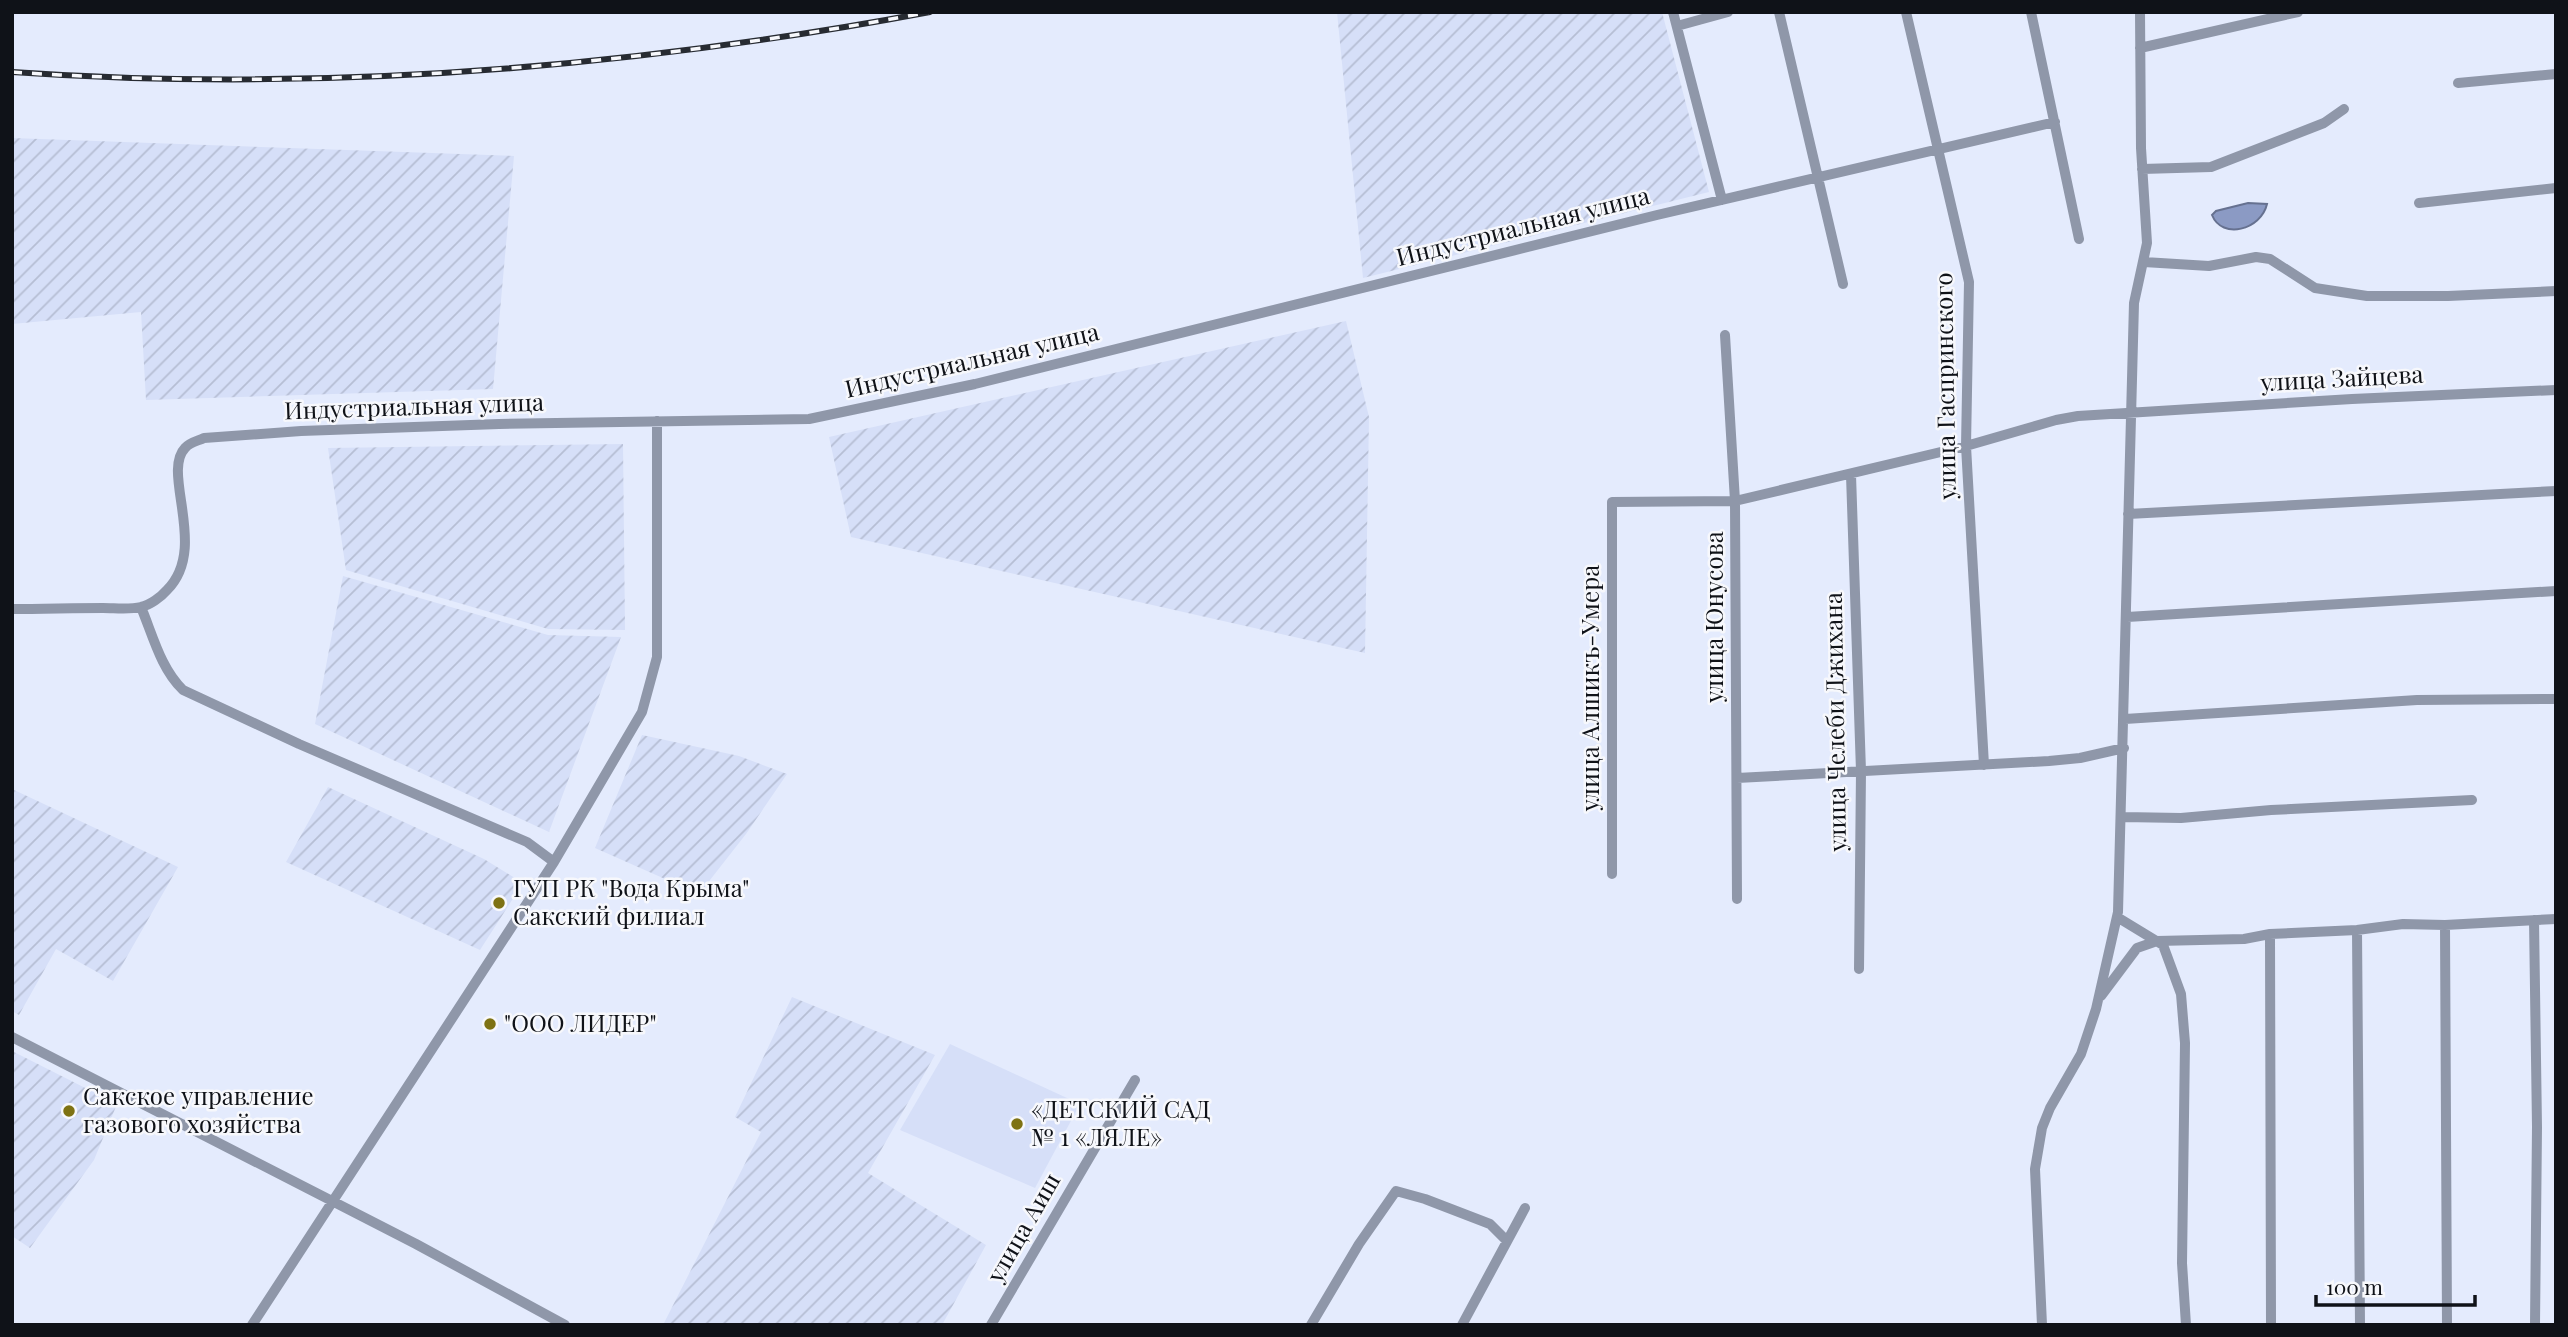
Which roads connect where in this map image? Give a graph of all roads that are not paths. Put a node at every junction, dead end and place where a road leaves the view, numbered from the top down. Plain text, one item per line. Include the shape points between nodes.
1 (1673, 12) edge
2 (1728, 12) edge
3 (1779, 12) edge
4 (1906, 12) edge
5 (2031, 12) edge
6 (2140, 12) edge
7 (2298, 12) edge
8 (1677, 26) junction
9 (2140, 48) junction
10 (2556, 74) edge
11 (2458, 83) dead end
12 (2344, 109) dead end
13 (2055, 122) junction
14 (1939, 149) junction
15 (2142, 169) junction
16 (1819, 177) junction
17 (2556, 188) edge
18 (1722, 200) junction
19 (2419, 203) dead end
20 (2079, 239) dead end
21 (2144, 262) junction
22 (1843, 284) dead end
23 (2556, 291) edge
24 (1724, 335) dead end
25 (2556, 390) edge
26 (2131, 412) junction
27 (657, 421) junction
28 (1966, 446) junction
29 (1851, 475) junction
30 (2556, 491) edge
31 (1735, 501) junction
32 (1612, 502) joint
33 (2128, 514) junction
34 (2556, 591) edge
35 (141, 607) junction
36 (12, 609) edge
37 (2127, 617) junction
38 (2556, 699) edge
39 (2125, 719) junction
40 (2124, 748) junction
41 (1984, 765) junction
42 (1861, 771) junction
43 (1737, 778) junction
44 (2472, 800) dead end
45 (2123, 817) junction
46 (554, 862) junction
47 (1612, 874) dead end
48 (1737, 900) dead end
49 (2117, 917) junction
50 (2556, 919) edge
51 (2534, 920) junction
52 (2445, 925) junction
53 (2357, 930) junction
54 (2270, 934) junction
55 (2157, 941) junction
56 (1859, 969) dead end
57 (2098, 1000) junction
58 (12, 1037) edge
59 (1135, 1080) dead end
60 (333, 1201) junction
61 (1525, 1208) dead end
62 (1506, 1240) junction
63 (252, 1325) edge
64 (565, 1325) edge
65 (991, 1325) edge
66 (1311, 1325) edge
67 (1462, 1325) edge
68 (2042, 1325) edge
69 (2186, 1325) edge
70 (2270, 1325) edge
71 (2360, 1325) edge
72 (2447, 1325) edge
73 (2535, 1325) edge

1 - 8 street
2 - 8 street
3 - 16 street
4 - 14 street, улица Гаспринского
5 - 13 street
6 - 9 street
7 - 9 street
8 - 18 street
9 - 15 street
10 - 11 street
12 - 15 street via 2324,123 2211,167
13 - 14 street, Индустриальная улица
13 - 20 street
14 - 16 street, Индустриальная улица
14 - 28 street, улица Гаспринского via 1969,282
15 - 21 street
16 - 18 street, Индустриальная улица
16 - 22 street
17 - 19 street
18 - 27 street, Индустриальная улица via 975,384 821,417
21 - 23 street via 2209,266 2263,258 2315,288 2367,296
21 - 26 street via 2133,303
24 - 31 street, улица Юнусова
25 - 26 street, улица Зайцева
26 - 28 street, улица Зайцева via 2056,420
26 - 33 street
27 - 35 street, Индустриальная улица via 300,431 193,442 180,461 185,558 176,582
27 - 46 street via 657,657 642,712
28 - 29 street, улица Зайцева
28 - 41 street, улица Гаспринского
29 - 31 street, улица Зайцева
29 - 42 street, улица Челеби Джихана
30 - 33 street
31 - 32 street, улица Зайцева
31 - 43 street, улица Юнусова
32 - 47 street, улица Алшикъ-Умера
33 - 37 street
34 - 37 street
35 - 36 street
35 - 46 street via 165,667 183,690 527,842
37 - 39 street
38 - 39 street via 2417,700
39 - 40 street
40 - 41 street via 2080,758
40 - 45 street
41 - 42 street
42 - 43 street
42 - 56 street, улица Челеби Джихана
43 - 48 street, улица Юнусова
44 - 45 street via 2181,818
45 - 49 street
46 - 60 street
49 - 55 street
49 - 57 street
50 - 51 street
51 - 52 street
51 - 73 street
52 - 53 street
52 - 72 street
53 - 54 street
53 - 71 street
54 - 55 street
54 - 70 street
55 - 57 street via 2137,948
55 - 69 street via 2163,945 2181,994 2185,1043 2182,1263
57 - 68 street via 2081,1054 2050,1108 2038,1147
58 - 60 street
59 - 65 street, улица Аиш
60 - 63 street
60 - 64 street
61 - 62 street
62 - 66 street via 1489,1224 1396,1191
62 - 67 street

